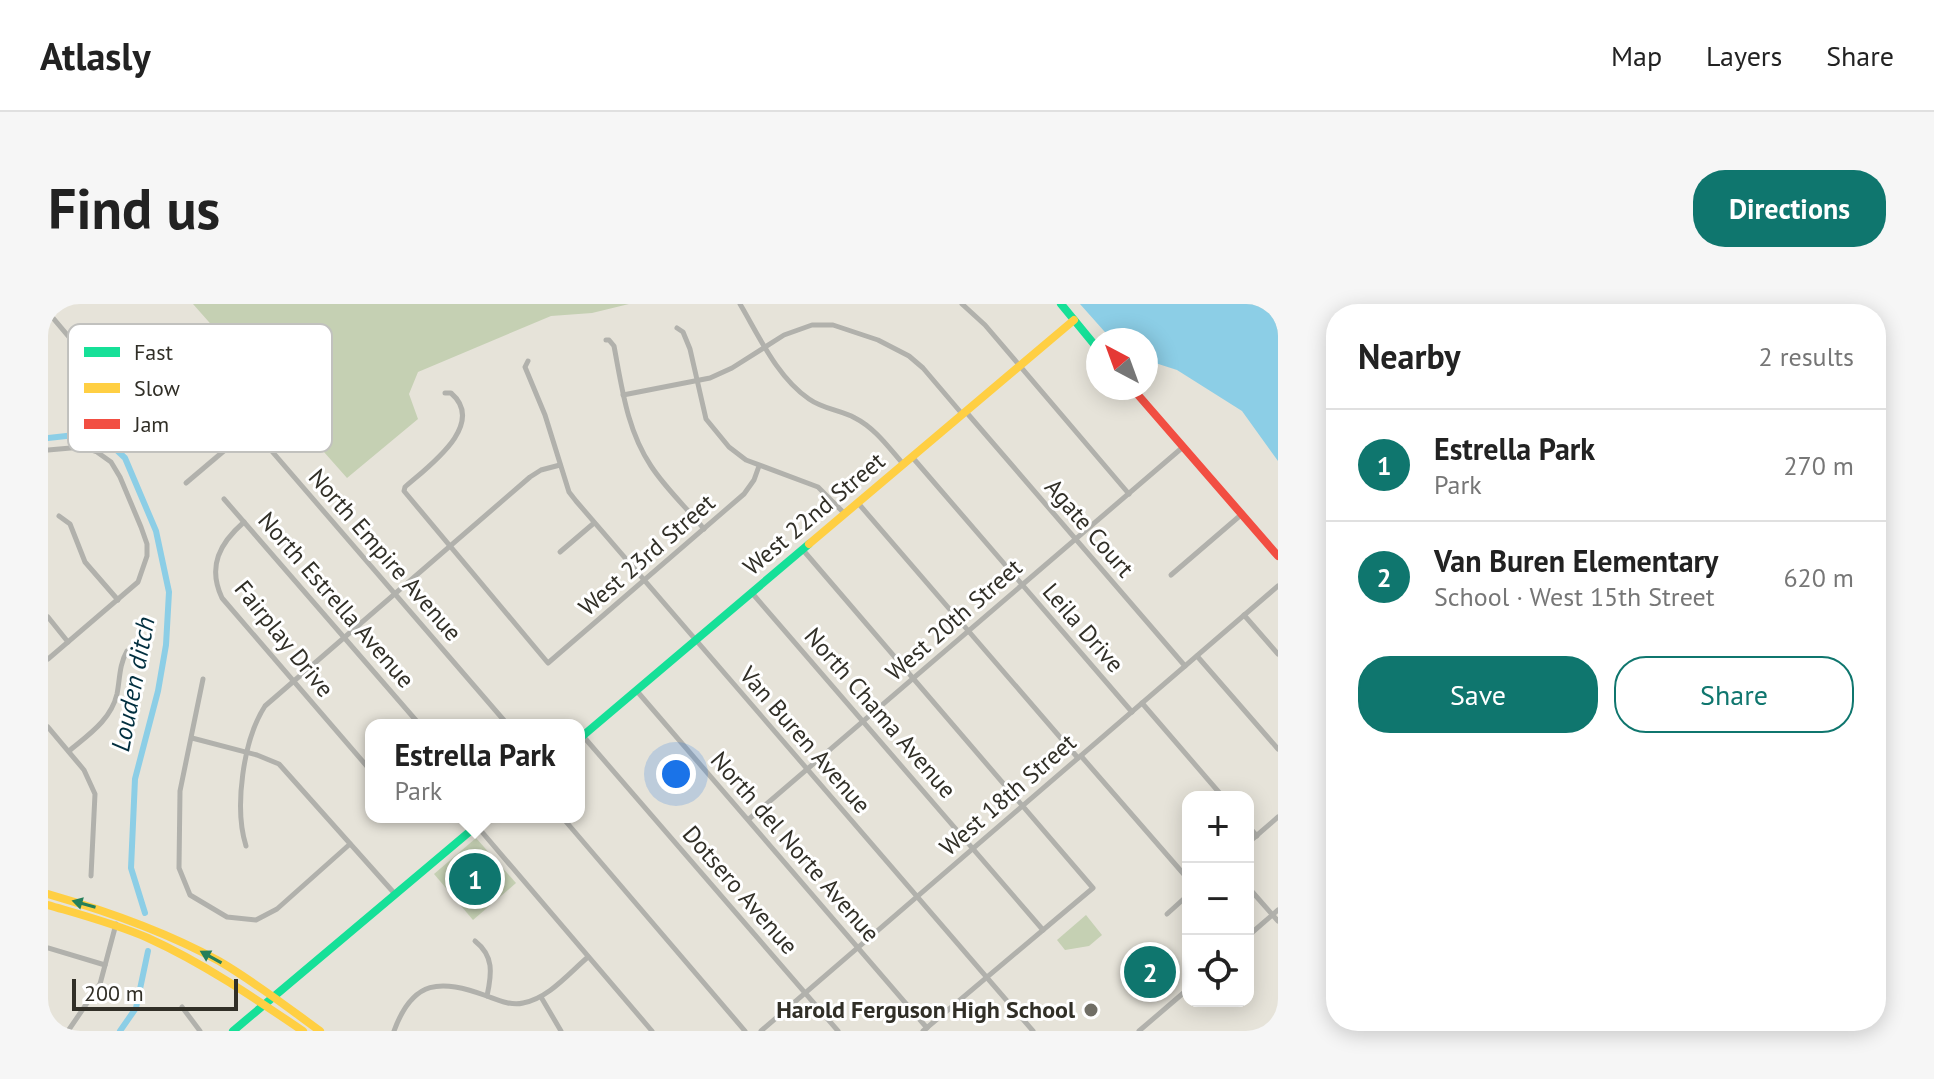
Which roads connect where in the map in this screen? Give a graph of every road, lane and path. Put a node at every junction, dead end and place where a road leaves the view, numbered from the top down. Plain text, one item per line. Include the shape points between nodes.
1 (56, 304) edge
2 (740, 304) edge
3 (962, 304) edge
4 (1061, 304) edge
5 (48, 311) edge
6 (1074, 320) junction
7 (677, 328) dead end
8 (1086, 334) edge
9 (68, 335) edge
10 (606, 340) dead end
11 (765, 346) junction
12 (528, 361) dead end
13 (1020, 367) junction
14 (697, 381) junction
15 (445, 393) dead end
16 (623, 395) junction
17 (1142, 400) edge
18 (965, 414) junction
19 (1183, 447) junction
20 (68, 448) edge
21 (48, 450) edge
22 (97, 452) edge
23 (223, 452) edge
24 (272, 452) edge
25 (913, 458) junction
26 (560, 465) junction
27 (904, 465) junction
28 (759, 466) junction
29 (186, 483) dead end
30 (1129, 494) junction
31 (224, 499) dead end
32 (858, 503) junction
33 (845, 514) junction
34 (1242, 514) junction
35 (59, 516) dead end
36 (244, 522) junction
37 (594, 523) junction
38 (704, 529) junction
39 (1076, 539) junction
40 (450, 546) junction
41 (803, 550) junction
42 (560, 552) dead end
43 (1278, 556) edge
44 (1171, 575) dead end
45 (645, 580) junction
46 (1022, 585) junction
47 (1278, 586) edge
48 (752, 593) junction
49 (394, 594) junction
50 (118, 600) junction
51 (1244, 615) junction
52 (48, 617) edge
53 (968, 631) junction
54 (344, 638) junction
55 (695, 641) junction
56 (68, 642) junction
57 (127, 651) dead end
58 (1278, 654) edge
59 (1197, 656) junction
60 (48, 659) edge
61 (1185, 666) junction
62 (203, 679) dead end
63 (913, 679) junction
64 (293, 681) junction
65 (636, 690) junction
66 (1142, 703) junction
67 (1132, 712) junction
68 (415, 719) edge
69 (503, 719) edge
70 (863, 721) junction
71 (48, 727) edge
72 (585, 734) edge
73 (55, 736) junction
74 (192, 738) junction
75 (48, 742) edge
76 (585, 742) edge
77 (1278, 749) edge
78 (69, 751) junction
79 (248, 752) junction
80 (1080, 757) junction
81 (365, 764) edge
82 (807, 769) junction
83 (1218, 791) edge
84 (1022, 806) junction
85 (1278, 817) edge
86 (749, 819) junction
87 (472, 823) edge
88 (480, 823) edge
89 (567, 823) edge
90 (476, 827) junction
91 (1254, 833) edge
92 (1257, 836) junction
93 (1254, 838) edge
94 (350, 844) junction
95 (246, 846) dead end
96 (973, 849) junction
97 (1182, 872) edge
98 (91, 876) dead end
99 (1254, 893) edge
100 (48, 894) edge
101 (395, 895) junction
102 (917, 897) junction
103 (1182, 900) edge
104 (48, 905) edge
105 (1275, 913) edge
106 (1167, 914) dead end
107 (119, 915) junction
108 (1278, 921) edge
109 (116, 925) junction
110 (1043, 930) junction
111 (1249, 935) edge
112 (475, 941) dead end
113 (48, 948) edge
114 (858, 948) junction
115 (588, 957) junction
116 (105, 965) junction
117 (986, 976) junction
118 (805, 993) junction
119 (1182, 994) edge
120 (487, 996) junction
121 (541, 997) junction
122 (268, 1000) junction
123 (182, 1007) dead end
124 (925, 1029) edge
125 (68, 1031) edge
126 (200, 1031) edge
127 (233, 1031) edge
128 (303, 1031) edge
129 (320, 1031) edge
130 (394, 1031) edge
131 (561, 1031) edge
132 (652, 1031) edge
133 (745, 1031) edge
134 (761, 1031) edge
135 (838, 1031) edge
136 (1033, 1031) edge
137 (1139, 1031) edge

1 - 5 street
2 - 11 street
3 - 13 street
4 - 6 street
5 - 9 street
6 - 8 street
6 - 13 street, West 22nd Street
7 - 14 street via 686,336
10 - 16 street via 614,346
11 - 14 street, Agate Court via 732,368
11 - 18 street, Agate Court via 812,325 833,325 878,340 917,362
11 - 27 street via 801,393 865,424
12 - 26 street, Van Buren Avenue via 525,367
13 - 18 street, West 22nd Street
13 - 30 street
14 - 16 street, Agate Court
14 - 28 street via 709,423 736,454
15 - 40 street via 458,401 456,436 404,491
16 - 38 street via 650,465
17 - 19 street
18 - 25 street, West 22nd Street
18 - 39 street, Agate Court
19 - 30 street, West 20th Street
19 - 34 street
20 - 21 street
22 - 50 street via 120,477 147,556 138,582
23 - 29 street
24 - 49 street, North Empire Avenue
25 - 27 street, West 22nd Street
25 - 46 street, Leila Drive
26 - 37 street, Van Buren Avenue via 572,496
26 - 40 street via 530,477
27 - 32 street, West 22nd Street
28 - 33 street via 818,487
28 - 38 street, West 23rd Street via 744,494
30 - 39 street, West 20th Street
31 - 36 street, North Estrella Avenue
32 - 33 street, West 22nd Street
32 - 53 street
33 - 41 street, West 22nd Street
34 - 43 street
34 - 44 street
35 - 50 street via 70,524 85,562
36 - 54 street, North Estrella Avenue
36 - 64 street, Fairplay Drive via 219,549 218,590
37 - 42 street
37 - 45 street, Van Buren Avenue
38 - 45 street, West 23rd Street
39 - 46 street, West 20th Street
39 - 61 street, Agate Court
40 - 45 street, West 23rd Street via 548,663
40 - 49 street
41 - 48 street, West 22nd Street
41 - 63 street
45 - 55 street, Van Buren Avenue
46 - 53 street, West 20th Street
46 - 67 street, Leila Drive
47 - 51 street, West 18th Street
48 - 55 street, West 22nd Street
48 - 70 street, North Chama Avenue
49 - 54 street
49 - 69 street, North Empire Avenue
50 - 56 street
51 - 58 street
51 - 59 street, West 18th Street
52 - 56 street
53 - 63 street, West 20th Street
53 - 80 street
54 - 64 street
54 - 68 street, North Estrella Avenue
55 - 65 street, West 22nd Street
55 - 82 street, Van Buren Avenue
56 - 60 street
57 - 78 street via 111,711
59 - 61 street, West 18th Street
59 - 77 street
61 - 66 street, West 18th Street
62 - 74 street
63 - 70 street, West 20th Street
63 - 84 street
64 - 79 street via 261,711
64 - 81 street, Fairplay Drive
65 - 72 street, West 22nd Street
65 - 86 street, North del Norte Avenue
66 - 67 street, West 18th Street
66 - 83 street
67 - 80 street, West 18th Street
70 - 82 street, West 20th Street
70 - 96 street, North Chama Avenue
71 - 73 street
73 - 75 street
73 - 78 street
74 - 79 street
74 - 94 street via 180,791 179,858 182,879 194,898 227,917 256,920 277,909
76 - 118 street, Dotsero Avenue
78 - 98 street via 95,794
79 - 94 street via 279,764
79 - 95 street via 242,774
80 - 84 street, West 18th Street
80 - 97 street
82 - 86 street, West 20th Street
82 - 102 street, Van Buren Avenue
84 - 96 street, West 18th Street
84 - 110 street via 1093,888
85 - 92 street
86 - 114 street, North del Norte Avenue
87 - 90 street
88 - 90 street
89 - 133 street
90 - 101 street
90 - 115 street
91 - 92 street
92 - 93 street
94 - 101 street
96 - 102 street, West 18th Street
96 - 110 street, North Chama Avenue
99 - 105 street
107 -> 100 street
101 - 122 street
102 - 114 street, West 18th Street
102 - 117 street, Van Buren Avenue
103 - 106 street
104 - 109 street
105 - 108 street
105 - 111 street
107 - 109 street
122 -> 107 street via 242,975 206,954
109 - 116 street
109 - 122 street
110 - 117 street
112 - 120 street via 491,963
113 - 116 street
114 - 118 street, West 18th Street
114 - 124 street, North del Norte Avenue
115 - 121 street
115 - 132 street
116 - 125 street via 95,995
117 - 124 street
117 - 136 street, Van Buren Avenue
118 - 134 street, West 18th Street
118 - 135 street, Dotsero Avenue
119 - 137 street
120 - 121 street via 519,1004
120 - 130 street via 458,986 431,986 405,1006
121 - 131 street
122 - 127 street
122 - 128 street
122 - 129 street
123 - 126 street

